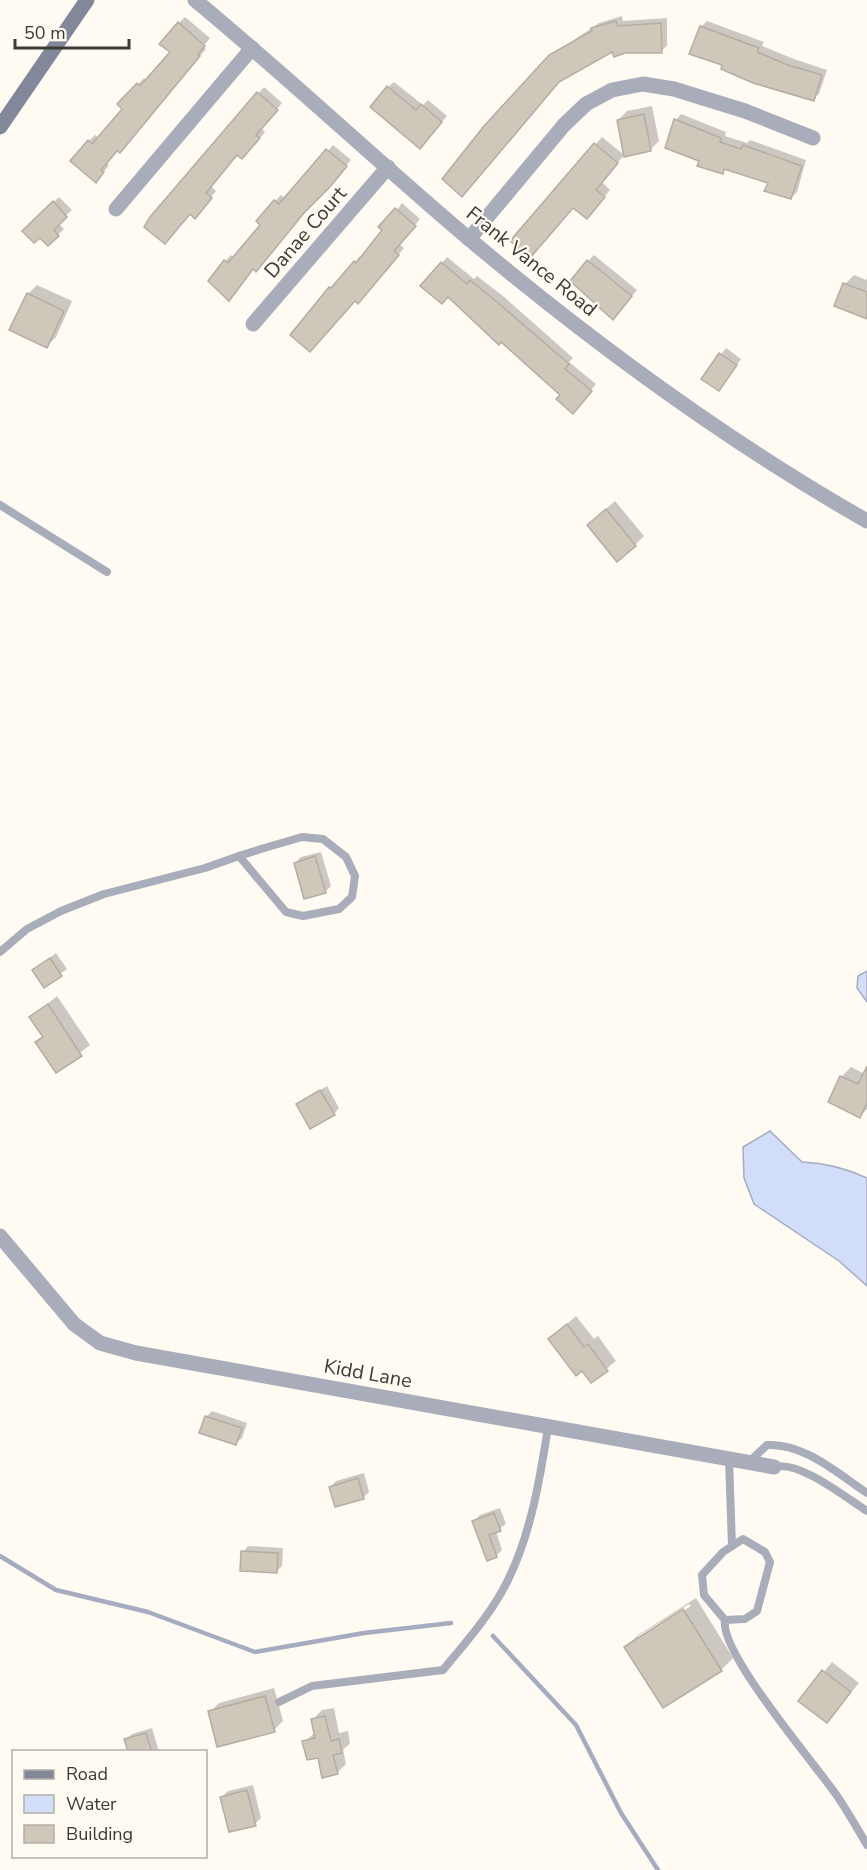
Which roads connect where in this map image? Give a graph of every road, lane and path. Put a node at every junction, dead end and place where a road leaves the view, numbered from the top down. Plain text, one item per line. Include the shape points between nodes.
1 (87, 0) edge
2 (195, 0) edge
3 (252, 48) junction
4 (0, 127) edge
5 (813, 138) dead end
6 (388, 167) junction
7 (116, 209) dead end
8 (470, 239) junction
9 (254, 324) dead end
10 (0, 505) edge
11 (867, 521) edge
12 (107, 572) dead end
13 (239, 856) junction
14 (0, 952) edge
15 (0, 1236) edge
16 (548, 1427) junction
17 (729, 1459) junction
18 (749, 1462) junction
19 (774, 1467) joint
20 (867, 1493) edge
21 (867, 1510) edge
22 (732, 1546) junction
23 (725, 1620) junction
24 (279, 1702) dead end
25 (867, 1845) edge

1 - 4 main road
2 - 3 street, Frank Vance Road
3 - 6 street, Frank Vance Road
3 - 7 street
5 - 8 street via 674,89 643,84 612,90 586,104 564,125
6 - 8 street, Frank Vance Road
6 - 9 street, Danae Court
8 - 11 street, Frank Vance Road via 655,386 783,473
10 - 12 lane
13 - 13 lane via 302,837 323,839 346,856 355,876 352,897 339,909 303,916 286,912
13 - 14 lane via 104,894 61,911 27,929
15 - 16 street, Kidd Lane via 74,1324 87,1336 114,1348
16 - 17 street, Kidd Lane
16 - 24 lane via 540,1477 508,1581 443,1670 312,1686
17 - 18 street, Kidd Lane
17 - 22 lane
18 - 19 street, Kidd Lane
18 - 20 lane via 766,1445 780,1444 812,1457
19 - 21 lane via 785,1464 806,1473
22 - 23 lane via 702,1575 704,1595
22 - 23 lane via 743,1539 765,1552 770,1562 758,1611 745,1619
23 - 25 lane via 723,1626 738,1660 836,1795

